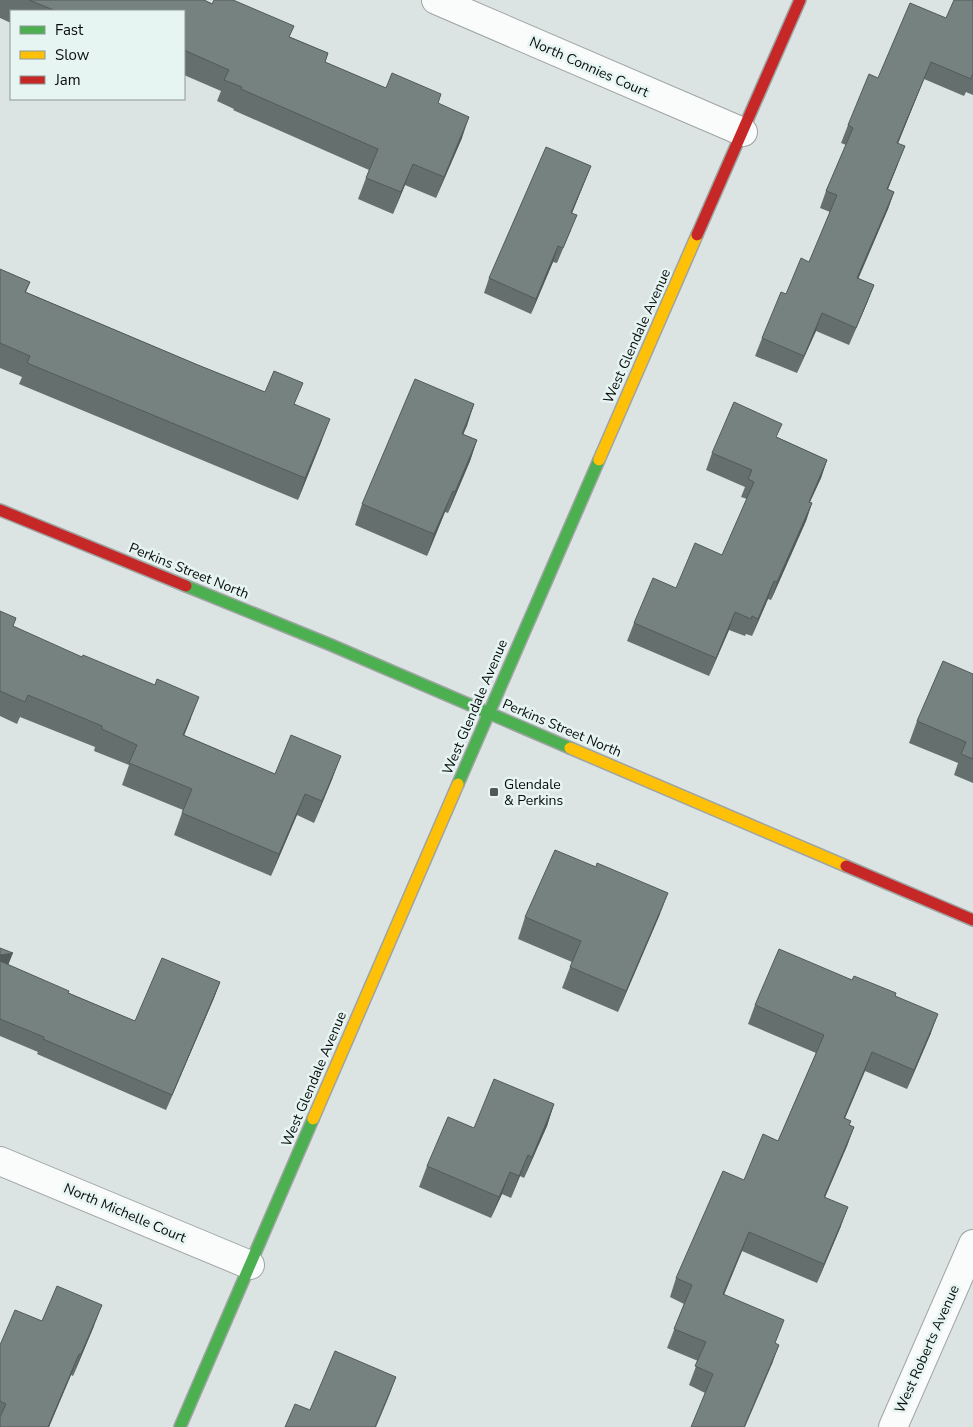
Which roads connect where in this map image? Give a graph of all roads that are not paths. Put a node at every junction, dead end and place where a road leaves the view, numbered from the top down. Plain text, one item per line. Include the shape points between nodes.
1 (436, 0) edge
2 (800, 0) edge
3 (742, 132) junction
4 (0, 510) edge
5 (489, 713) junction
6 (973, 920) edge
7 (0, 1161) edge
8 (973, 1244) edge
9 (250, 1265) junction
10 (180, 1427) edge
11 (893, 1427) edge

1 - 3 street, North Connies Court
2 - 3 street, West Glendale Avenue
3 - 5 street, West Glendale Avenue
4 - 5 street, Perkins Street North
5 - 6 street, Perkins Street North
5 - 9 street, West Glendale Avenue
7 - 9 street, North Michelle Court
8 - 11 street, West Roberts Avenue
9 - 10 street, West Glendale Avenue

